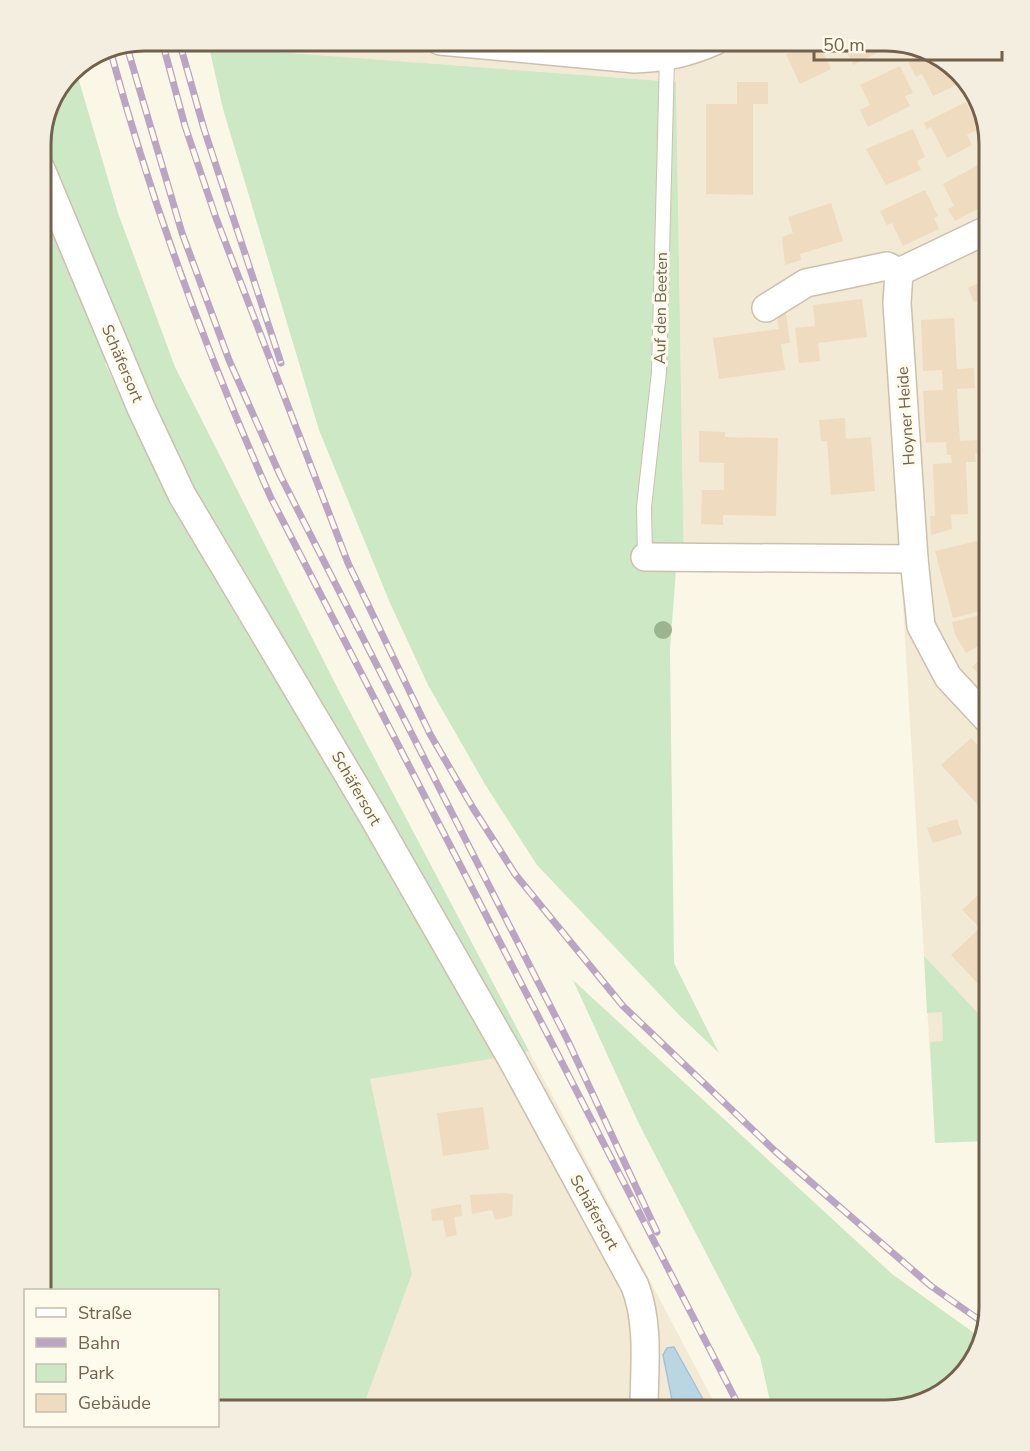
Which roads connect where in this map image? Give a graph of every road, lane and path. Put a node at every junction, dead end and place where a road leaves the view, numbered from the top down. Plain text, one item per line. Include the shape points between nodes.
1 (555, 51) edge
2 (692, 51) edge
3 (667, 58) junction
4 (51, 194) edge
5 (979, 234) edge
6 (899, 272) junction
7 (766, 308) dead end
8 (645, 557) joint
9 (914, 559) junction
10 (979, 709) edge
11 (644, 1400) edge

1 - 3 street
2 - 3 street
3 - 8 lane, Auf den Beeten via 658,372 644,507
4 - 11 street, Schäfersort via 182,495 377,823 635,1286 645,1324
5 - 6 street
6 - 7 street via 887,266 806,283
6 - 9 street, Hoyner Heide via 897,303
8 - 9 street
9 - 10 street, Hoyner Heide via 921,626 948,677

